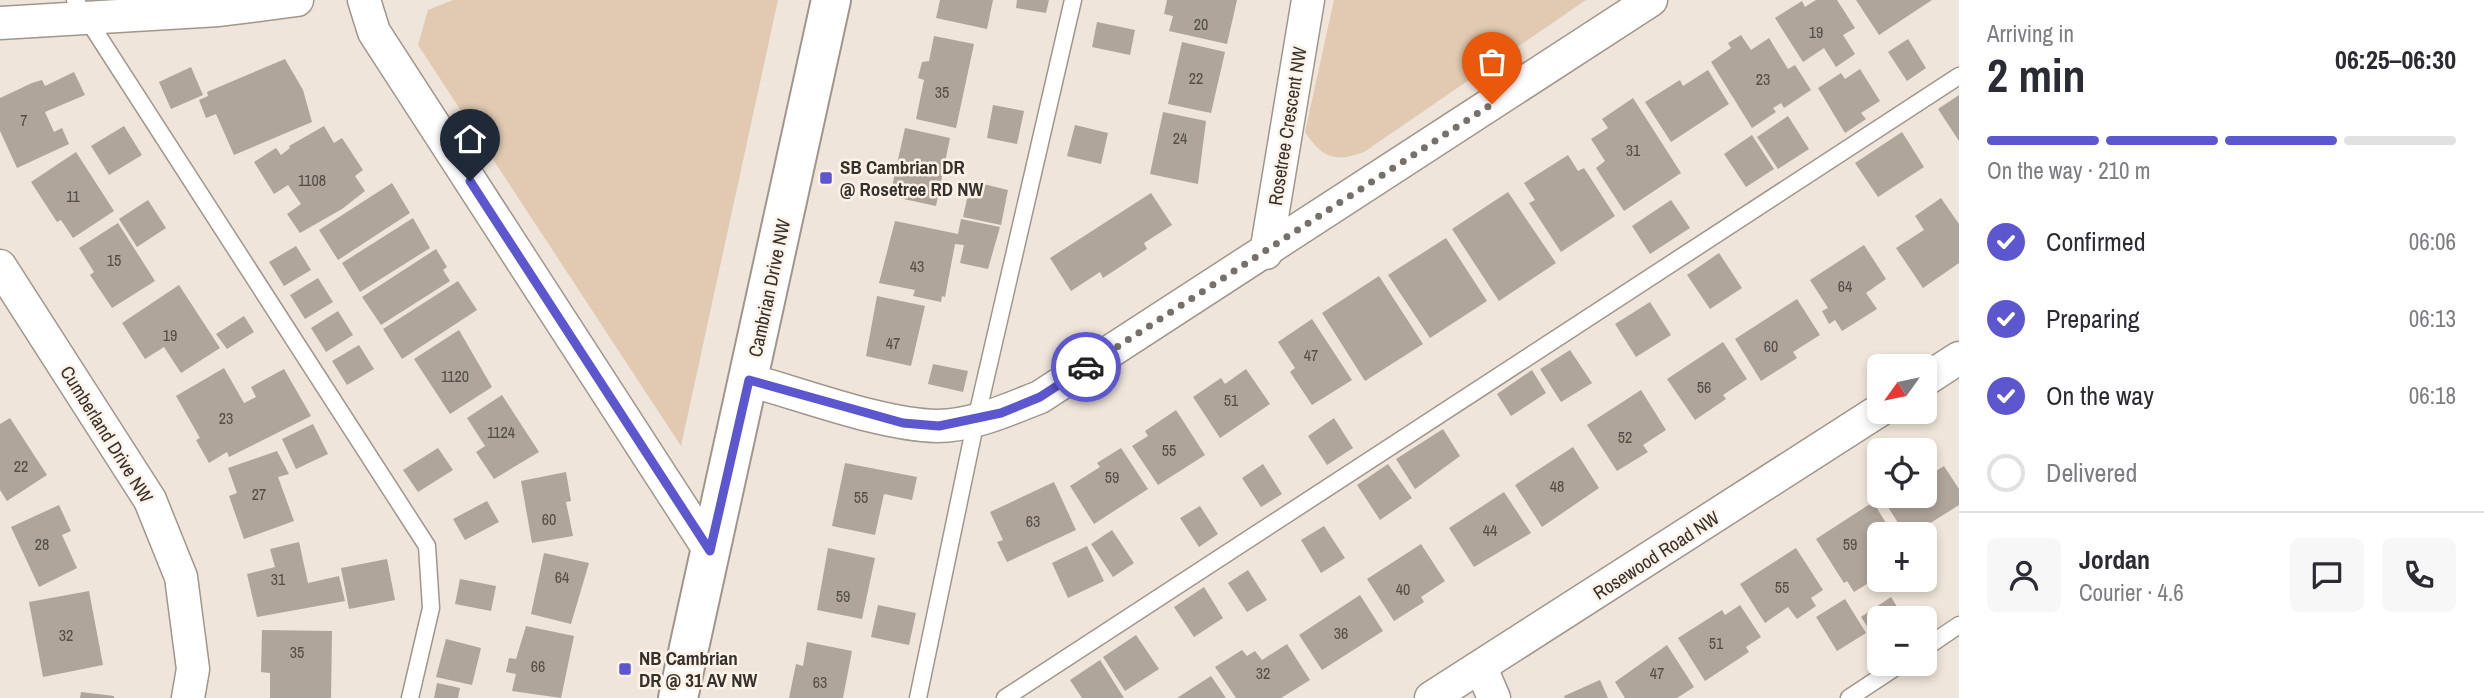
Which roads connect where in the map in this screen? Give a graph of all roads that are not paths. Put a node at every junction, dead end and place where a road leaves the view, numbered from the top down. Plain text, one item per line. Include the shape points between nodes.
1 (297, 0) edge
2 (364, 0) edge
3 (831, 0) edge
4 (1073, 0) edge
5 (1308, 0) edge
6 (1651, 0) edge
7 (82, 10) edge
8 (0, 23) edge
9 (1959, 76) edge
10 (1266, 253) junction
11 (0, 266) edge
12 (1959, 358) edge
13 (1937, 372) edge
14 (749, 380) junction
15 (1867, 418) edge
16 (976, 420) junction
17 (710, 551) junction
18 (1959, 625) edge
19 (1937, 640) edge
20 (1480, 668) junction
21 (1882, 676) edge
22 (188, 698) edge
23 (411, 698) edge
24 (678, 698) edge
25 (918, 698) edge
26 (1005, 698) edge
27 (1431, 698) edge
28 (1494, 698) edge
29 (1849, 698) edge

1 - 7 street via 219,10
2 - 17 street via 373,32
3 - 14 street, Cambrian Drive NW
4 - 16 lane
5 - 10 street, Rosetree Crescent NW
6 - 10 street
7 - 8 street
7 - 23 lane via 427,545 431,608
9 - 26 lane
10 - 16 street via 1040,397
11 - 22 street, Cumberland Drive NW via 150,500 181,577 193,669
12 - 13 street
14 - 16 street via 903,423 939,426
14 - 17 street, Cambrian Drive NW
15 - 20 street, Rosewood Road NW
16 - 25 lane
17 - 24 street, Cambrian Drive NW
18 - 19 lane
20 - 27 street, Rosewood Road NW
20 - 28 street
21 - 29 lane

